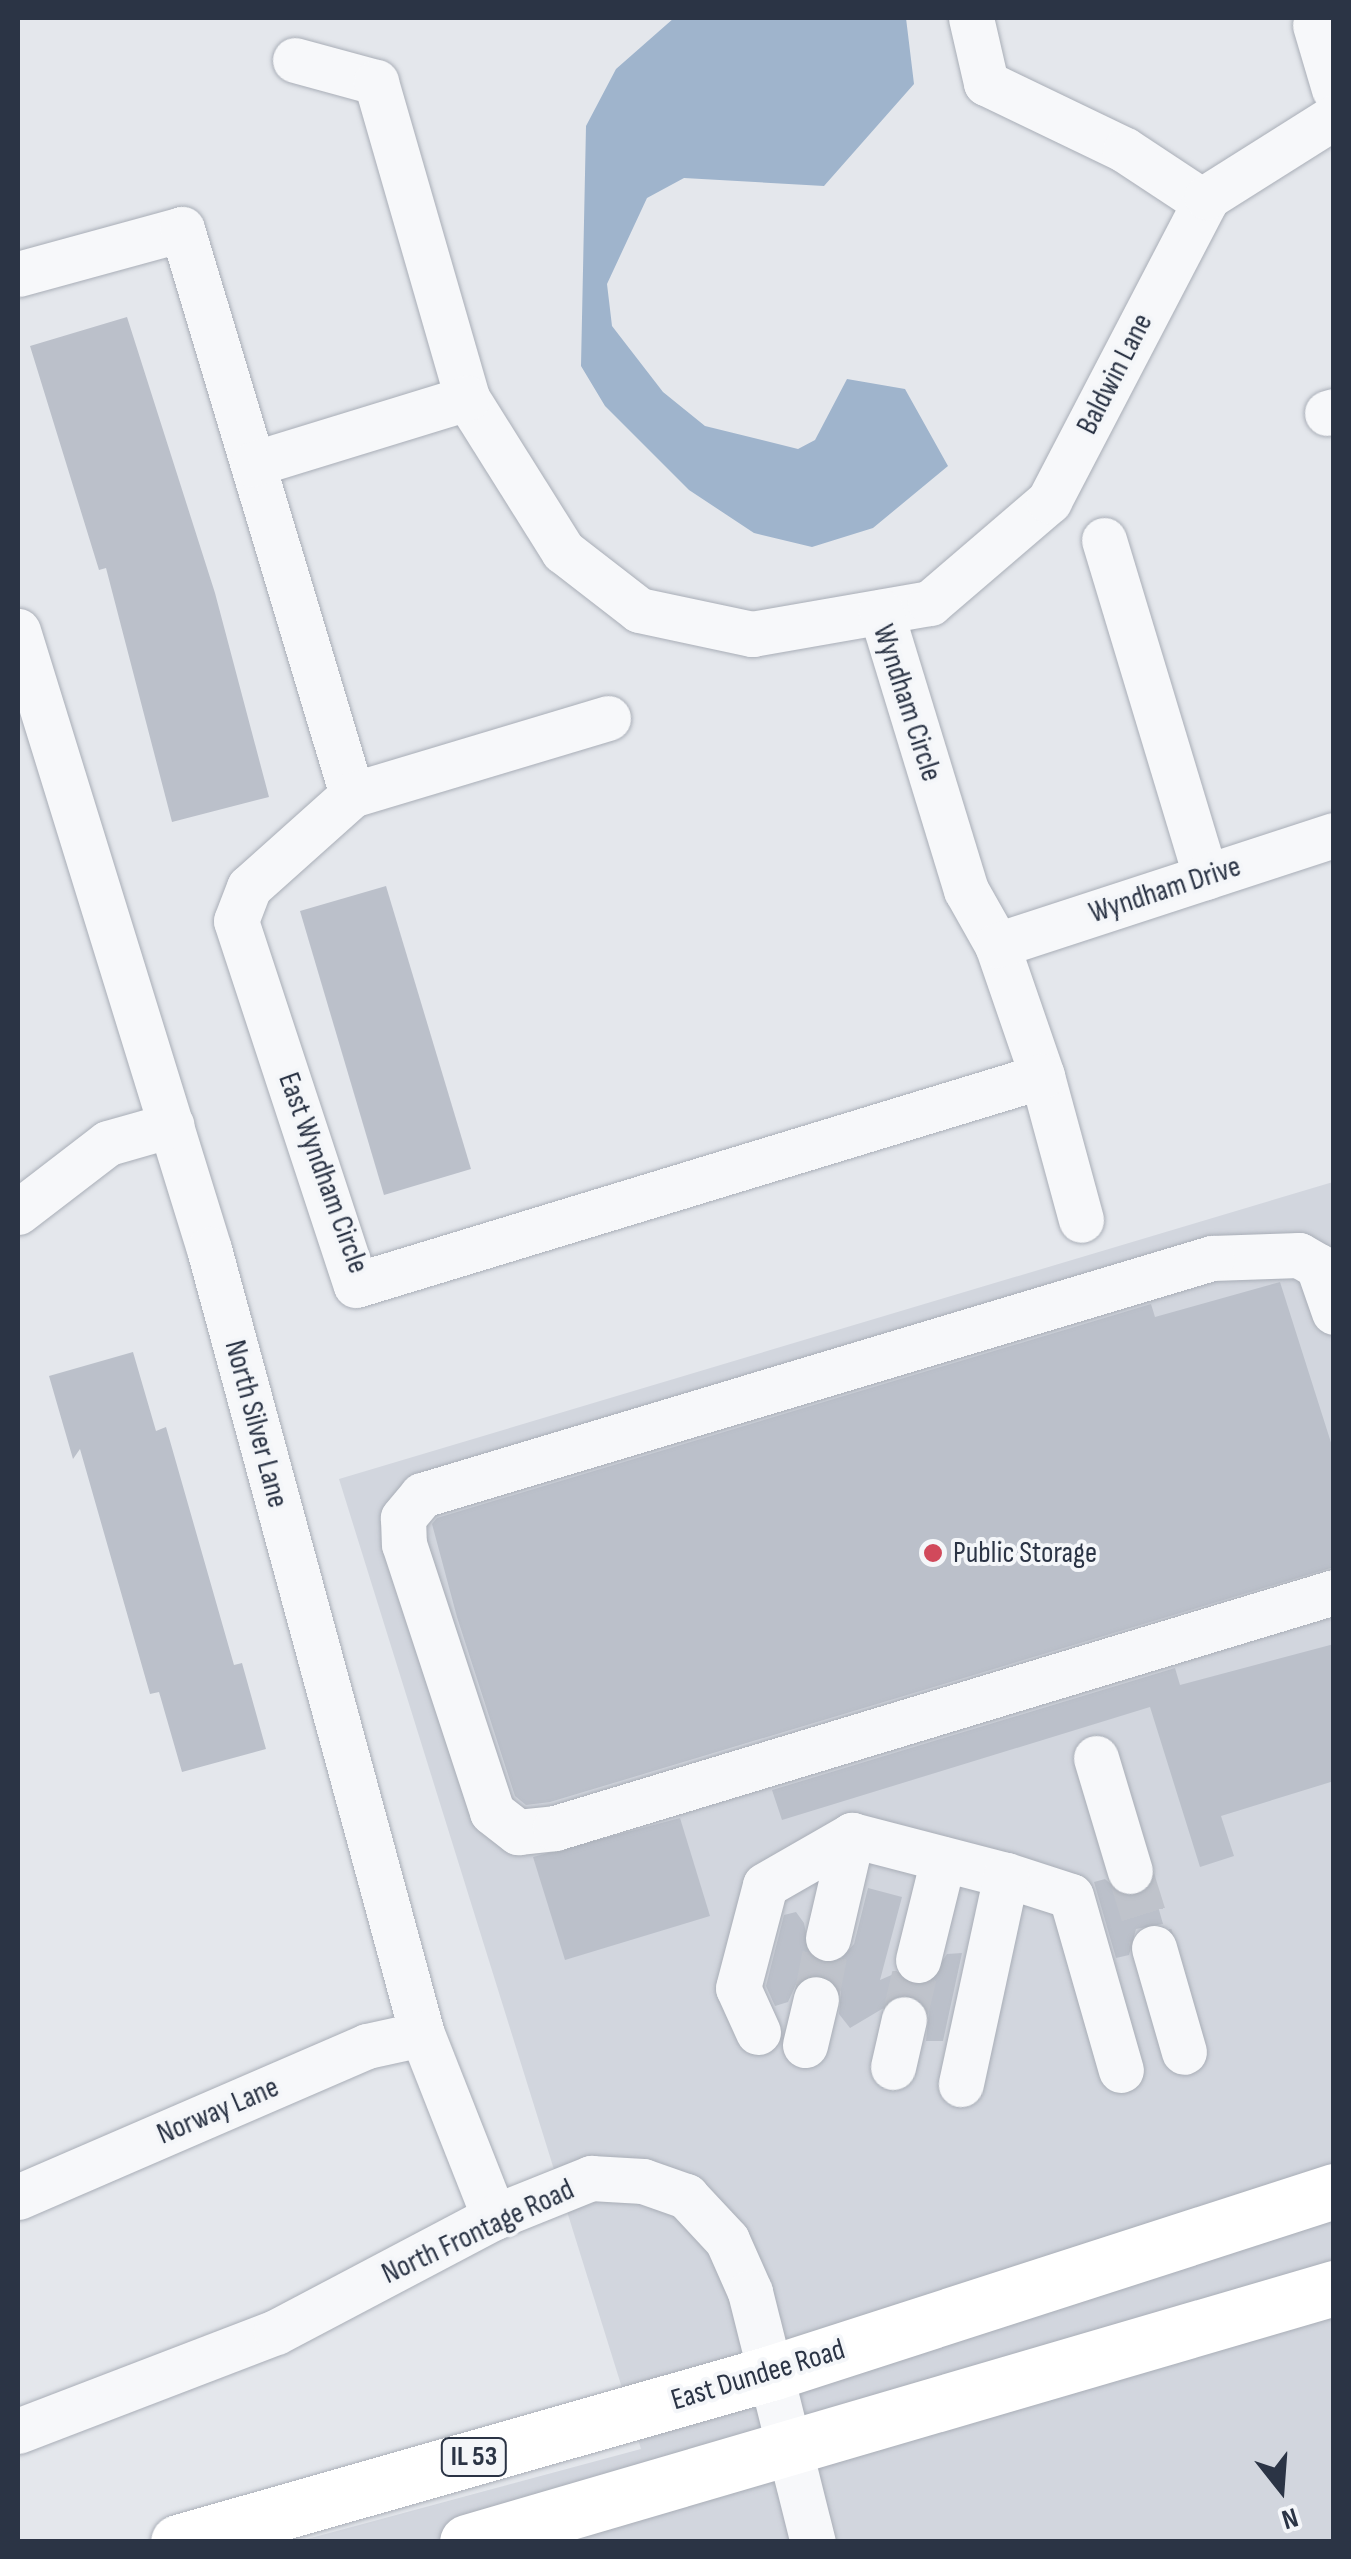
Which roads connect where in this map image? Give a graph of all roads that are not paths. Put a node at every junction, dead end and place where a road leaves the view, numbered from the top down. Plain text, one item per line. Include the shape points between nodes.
1 (971, 18) edge
2 (1315, 25) dead end
3 (295, 60) dead end
4 (1334, 89) edge
5 (1334, 117) edge
6 (1204, 202) junction
7 (18, 274) edge
8 (467, 398) junction
9 (253, 464) junction
10 (1104, 540) dead end
11 (881, 612) junction
12 (18, 631) edge
13 (608, 718) dead end
14 (352, 795) junction
15 (1334, 835) edge
16 (1206, 877) junction
17 (997, 945) junction
18 (1042, 1076) junction
19 (171, 1126) junction
20 (18, 1212) edge
21 (1081, 1220) dead end
22 (1334, 1312) edge
23 (1334, 1592) edge
24 (1096, 1758) dead end
25 (852, 1835) junction
26 (943, 1860) junction
27 (1130, 1872) tunnel mouth
28 (1006, 1875) junction
29 (828, 1938) tunnel mouth
30 (1154, 1948) tunnel mouth
31 (918, 1960) tunnel mouth
32 (816, 1999) tunnel mouth
33 (904, 2019) tunnel mouth
34 (758, 2032) dead end
35 (422, 2034) junction
36 (805, 2045) dead end
37 (1184, 2052) dead end
38 (893, 2067) dead end
39 (1121, 2070) dead end
40 (961, 2084) dead end
41 (1334, 2192) edge
42 (18, 2197) edge
43 (494, 2217) junction
44 (1334, 2288) edge
45 (770, 2373) junction
46 (18, 2431) edge
47 (789, 2450) junction
48 (178, 2542) edge
49 (467, 2542) edge
50 (812, 2542) edge

1 - 6 street via 986,83 1125,150
2 - 4 street
3 - 8 street, Wyndham Circle via 376,82
5 - 6 street, Baldwin Lane
6 - 11 street, Baldwin Lane via 1049,501 930,603
7 - 9 street via 182,229
8 - 9 street
8 - 11 street, Wyndham Circle via 564,551 639,610 752,634
9 - 14 street
10 - 16 street
11 - 17 street, Wyndham Circle via 966,890
12 - 19 street, North Silver Lane
13 - 14 street, East Wyndham Circle
14 - 18 street, East Wyndham Circle via 249,887 236,921 356,1285
15 - 16 street, Wyndham Drive
16 - 17 street, Wyndham Drive
17 - 18 street, Wyndham Circle
18 - 21 street, Wyndham Circle
19 - 20 street via 108,1143
19 - 35 street, North Silver Lane
22 - 23 street via 1318,1266 1299,1254 1212,1258 422,1495 403,1518 404,1544 492,1812 518,1832 554,1828
24 - 27 street
25 - 26 street
25 - 29 street
25 - 34 street via 765,1885 738,1988
26 - 28 street
26 - 31 street
28 - 39 street via 1071,1896
28 - 40 street
30 - 37 street
32 - 36 street
33 - 38 street
35 - 42 street, Norway Lane via 367,2046
35 - 43 street, North Silver Lane
41 - 45 main road, East Dundee Road / IL 53
43 - 45 street, North Frontage Road via 592,2178 643,2181 686,2196 727,2240 750,2292
43 - 46 street, North Frontage Road via 276,2332
44 - 47 main road
45 - 47 street, North Frontage Road
45 - 48 main road, East Dundee Road / IL 53
47 - 49 main road
47 - 50 street, North Frontage Road

